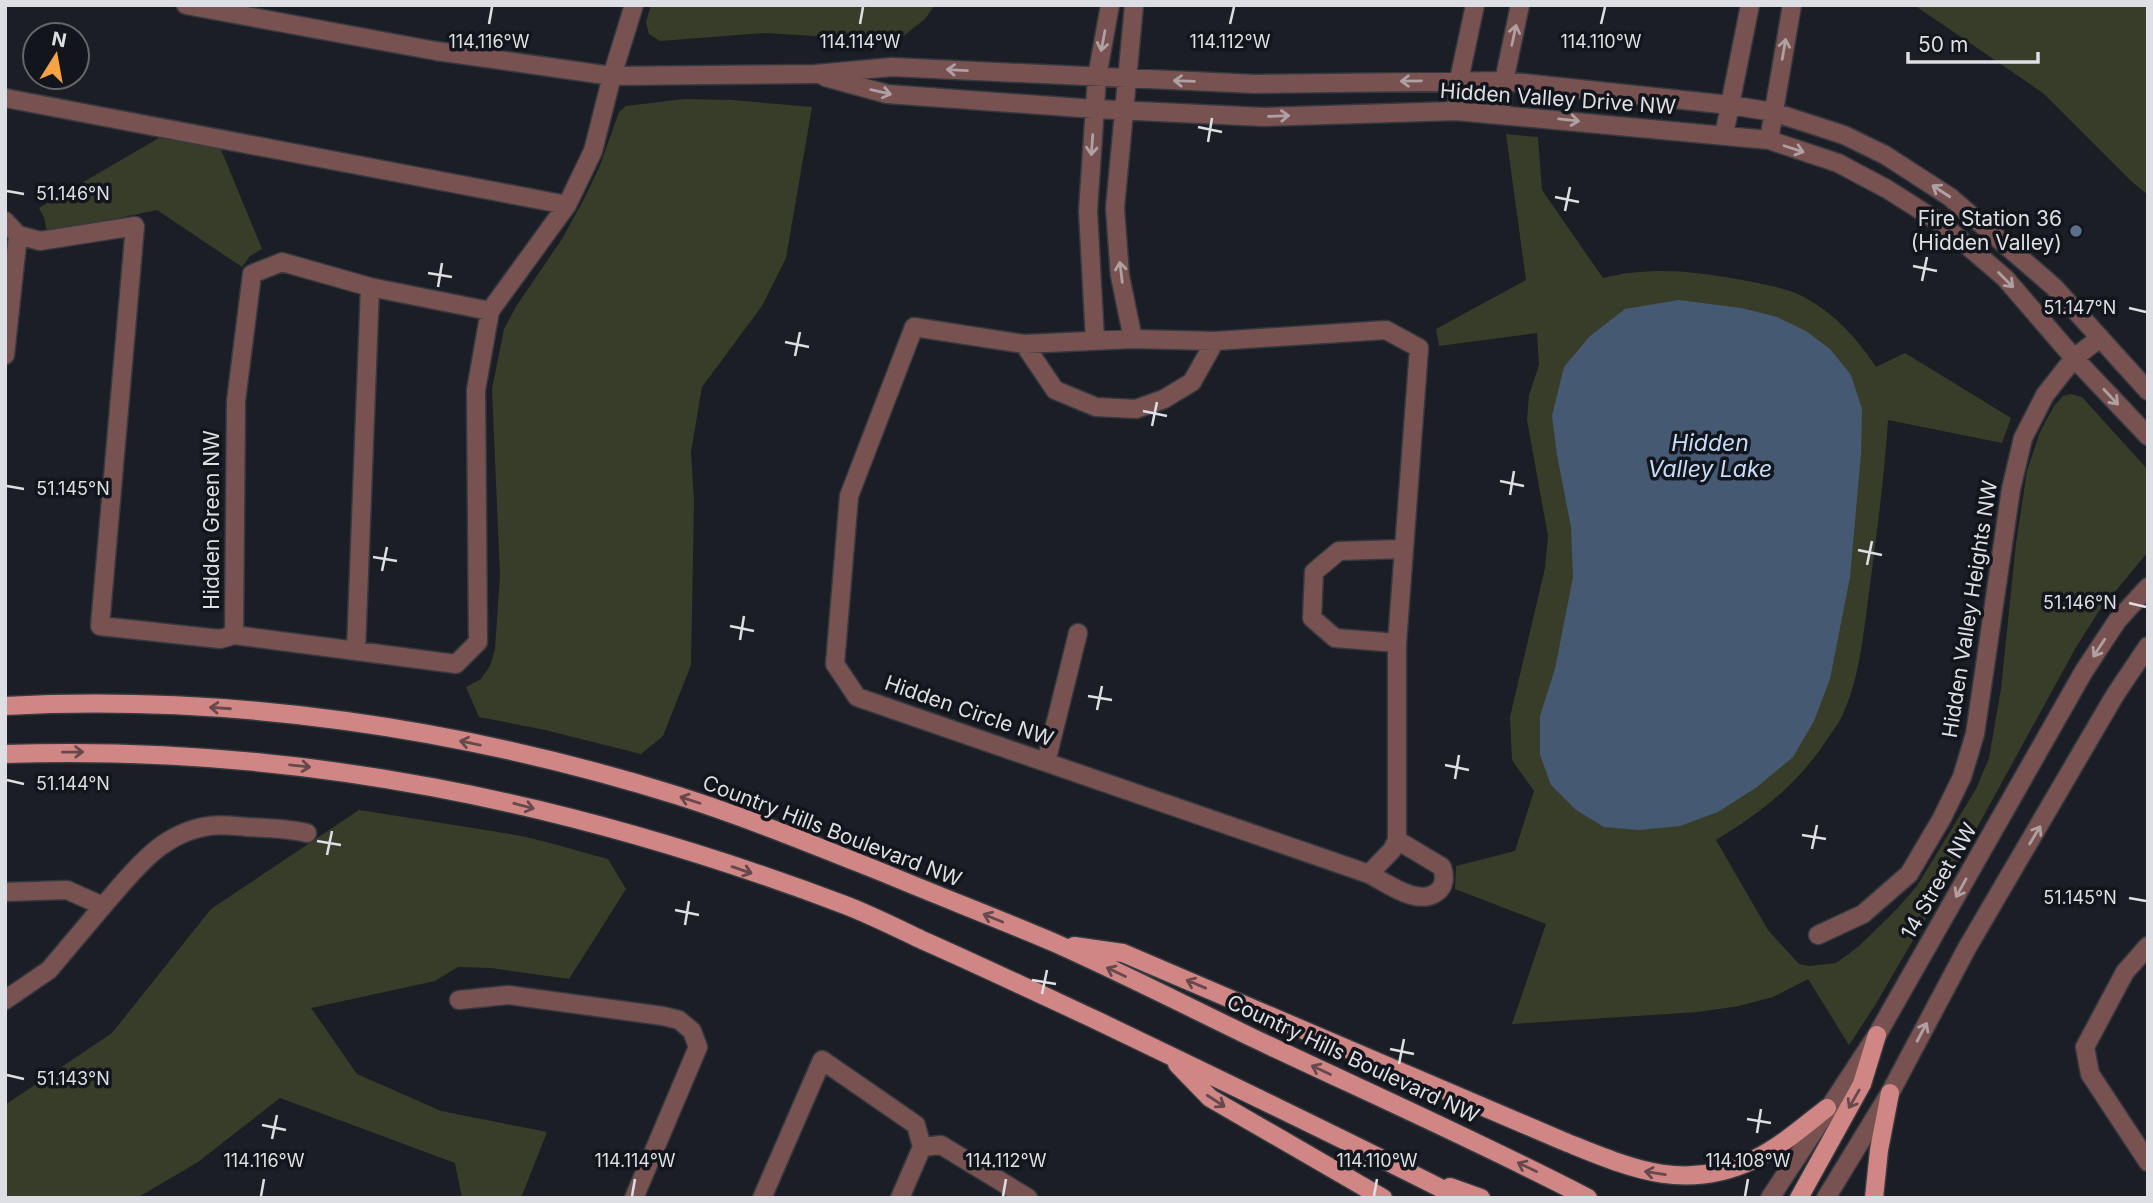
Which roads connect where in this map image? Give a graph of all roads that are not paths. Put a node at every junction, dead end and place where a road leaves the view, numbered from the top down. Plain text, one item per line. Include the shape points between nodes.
1 (186, 5) edge
2 (634, 5) edge
3 (1111, 5) edge
4 (1134, 5) edge
5 (1475, 5) edge
6 (1520, 5) edge
7 (1750, 5) edge
8 (1792, 5) edge
9 (242, 11) edge
10 (815, 74) junction
11 (612, 76) junction
12 (1097, 77) junction
13 (1126, 79) junction
14 (1459, 80) junction
15 (1504, 81) junction
16 (5, 98) edge
17 (1730, 105) junction
18 (1095, 109) junction
19 (1124, 111) junction
20 (1456, 111) junction
21 (1773, 111) junction
22 (1501, 114) junction
23 (1724, 135) junction
24 (1769, 141) junction
25 (567, 205) junction
26 (5, 221) edge
27 (18, 235) junction
28 (370, 287) junction
29 (490, 311) junction
30 (2100, 338) junction
31 (1133, 339) junction
32 (1095, 340) junction
33 (1214, 341) junction
34 (1024, 344) junction
35 (5, 355) edge
36 (2074, 358) junction
37 (2148, 391) edge
38 (2148, 436) edge
39 (1403, 549) junction
40 (2145, 588) edge
41 (1078, 633) dead end
42 (234, 635) junction
43 (1397, 643) junction
44 (2147, 648) edge
45 (356, 650) junction
46 (5, 706) edge
47 (5, 754) edge
48 (1046, 762) junction
49 (307, 832) dead end
50 (1397, 840) junction
51 (1369, 874) junction
52 (5, 892) edge
53 (103, 906) junction
54 (1818, 935) dead end
55 (1056, 944) junction
56 (2148, 946) edge
57 (5, 1000) edge
58 (459, 1000) dead end
59 (1877, 1035) junction
60 (1167, 1055) junction
61 (1890, 1093) junction
62 (1828, 1108) junction
63 (922, 1147) junction
64 (2148, 1162) edge
65 (1413, 1174) junction
66 (634, 1198) edge
67 (762, 1198) edge
68 (900, 1198) edge
69 (1028, 1198) edge
70 (1383, 1198) edge
71 (1460, 1198) edge
72 (1481, 1198) edge
73 (1588, 1198) edge
74 (1770, 1198) edge
75 (1800, 1198) edge
76 (1826, 1198) edge
77 (1874, 1198) edge

1 - 9 street, Hidden Valley Drive NW
2 - 11 street, Hidden Green NW
3 -> 12 street
4 - 13 street
5 - 14 street
15 -> 6 street
7 - 17 street
21 -> 8 street
9 - 11 street, Hidden Valley Drive NW via 436,51
10 - 11 street, Hidden Valley Drive NW
12 -> 10 street, Hidden Valley Drive NW via 892,67
10 -> 18 street, Hidden Valley Drive NW via 887,94
11 - 25 street, Hidden Green NW via 593,151
12 - 13 street, Hidden Valley Drive NW
12 - 18 street
14 -> 13 street, Hidden Valley Drive NW via 1255,84
13 - 19 street
14 - 15 street, Hidden Valley Drive NW
14 - 20 street
15 - 17 street, Hidden Valley Drive NW
15 - 22 street
16 - 25 street
17 - 21 street, Hidden Valley Drive NW
17 - 23 street
18 - 19 street, Hidden Valley Drive NW
18 -> 32 street via 1088,211
19 -> 20 street, Hidden Valley Drive NW via 1264,117
31 -> 19 street via 1115,208
20 - 22 street, Hidden Valley Drive NW
21 - 24 street
30 -> 21 street, Hidden Valley Drive NW via 2027,261 1950,197 1844,135
22 -> 23 street, Hidden Valley Drive NW
23 - 24 street, Hidden Valley Drive NW
24 -> 36 street, Hidden Valley Drive NW via 1838,163 1942,224 2006,278
25 - 29 street, Hidden Green NW
26 - 27 street
27 - 35 street
27 - 42 street via 40,241 135,226 100,626 220,639
28 - 29 street, Hidden Green NW
28 - 42 street, Hidden Green NW via 282,262 252,274 236,401
28 - 45 street
29 - 45 street, Hidden Green NW via 476,390 478,642 456,664
30 - 36 street, Hidden Valley Heights NW
30 - 37 street, Hidden Valley Drive NW
31 - 32 street, Hidden Circle NW
31 - 33 street, Hidden Circle NW
32 - 34 street, Hidden Circle NW
33 - 34 street via 1192,382 1136,409 1096,407 1055,390
33 - 39 street, Hidden Circle NW via 1386,330 1419,348
34 - 48 street, Hidden Circle NW via 914,327 849,496 835,664 857,697
36 -> 38 street, Hidden Valley Drive NW
36 - 54 street, Hidden Valley Heights NW via 2045,395 2023,438 2011,489 1975,734 1962,777 1909,874 1863,914
39 - 43 street, Hidden Circle NW
39 - 43 street via 1339,551 1314,572 1312,618 1335,638
40 -> 59 street, 14 Street NW via 2084,671
41 - 48 street
42 - 45 street, Hidden Green NW
43 - 50 street, Hidden Circle NW
61 -> 44 street via 1967,948
55 -> 46 main road, Country Hills Boulevard NW via 765,825 547,760 442,737 249,710 136,703
47 -> 60 main road via 229,758 483,796 672,845 847,906
48 - 51 street, Hidden Circle NW
49 - 53 street via 212,826 186,831 152,851
50 - 51 street
50 - 51 street, Hidden Circle NW via 1442,867 1441,890 1430,897 1417,897
52 - 53 street via 67,890
53 - 57 street via 49,970
62 -> 55 main road via 1754,1159 1713,1172 1661,1175 1563,1141 1123,953
73 -> 55 main road, Country Hills Boulevard NW
56 - 64 street via 2125,972 2085,1047 2090,1074
58 - 66 street via 508,995 562,1001 663,1016 680,1020 692,1031 698,1047
59 - 62 street, 14 Street NW
59 -> 75 main road via 1863,1084
60 - 65 main road
60 -> 70 main road via 1210,1098
61 - 76 street
61 - 77 main road
62 - 74 street, 14 Street NW
63 - 67 street via 916,1125 822,1060
63 - 68 street
63 - 69 street via 941,1145
65 - 71 main road
65 - 72 main road

